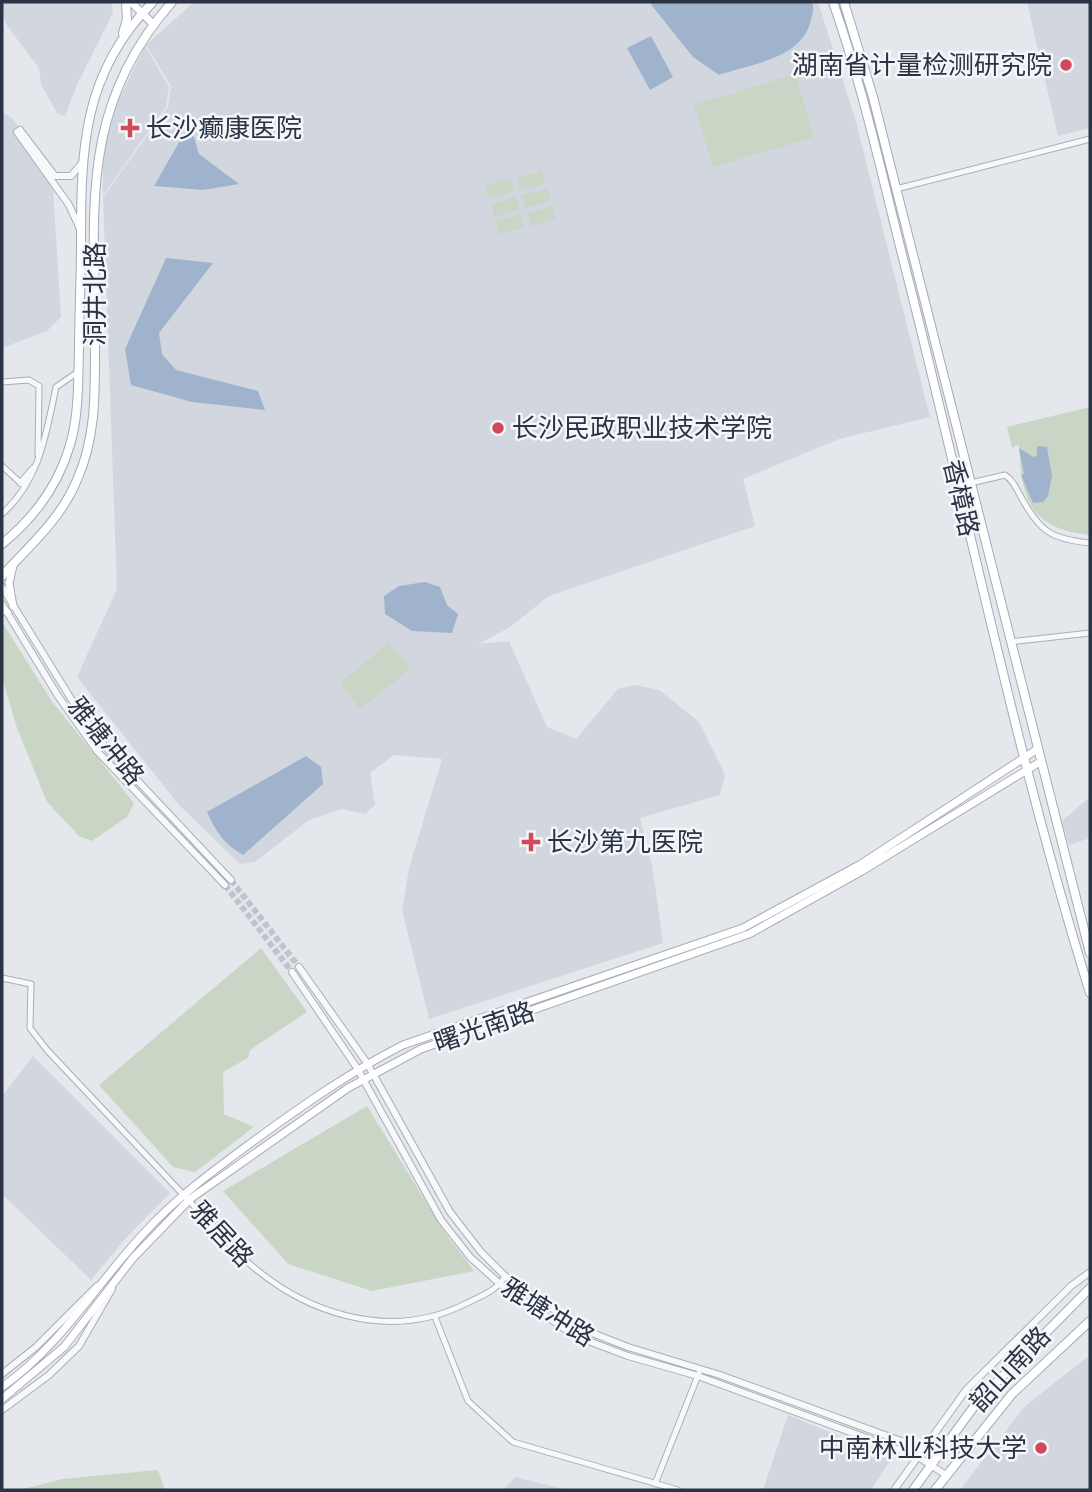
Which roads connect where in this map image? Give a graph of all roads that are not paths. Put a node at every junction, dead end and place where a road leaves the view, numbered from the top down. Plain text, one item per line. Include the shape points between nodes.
1 (150, 2) edge
2 (172, 2) edge
3 (833, 2) edge
4 (844, 2) edge
5 (130, 4) edge
6 (142, 13) junction
7 (161, 15) junction
8 (153, 24) junction
9 (120, 41) junction
10 (1090, 139) edge
11 (82, 163) junction
12 (896, 189) junction
13 (81, 234) junction
14 (78, 372) junction
15 (2, 382) edge
16 (2, 466) edge
17 (971, 483) junction
18 (23, 485) junction
19 (958, 486) junction
20 (2, 514) edge
21 (1090, 543) edge
22 (2, 544) edge
23 (14, 562) junction
24 (2, 574) edge
25 (2, 587) edge
26 (13, 606) junction
27 (3, 609) edge
28 (1090, 635) edge
29 (1009, 642) junction
30 (1036, 750) junction
31 (1023, 757) junction
32 (1040, 762) junction
33 (1026, 771) junction
34 (231, 880) tunnel mouth
35 (225, 885) tunnel mouth
36 (1090, 953) edge
37 (299, 967) tunnel mouth
38 (292, 972) tunnel mouth
39 (2, 978) edge
40 (1090, 993) edge
41 (367, 1063) junction
42 (358, 1068) junction
43 (374, 1074) junction
44 (364, 1080) junction
45 (187, 1196) junction
46 (1090, 1272) edge
47 (505, 1276) junction
48 (106, 1278) junction
49 (501, 1284) junction
50 (114, 1285) junction
51 (1090, 1288) edge
52 (435, 1317) junction
53 (1090, 1321) edge
54 (699, 1372) junction
55 (2, 1374) edge
56 (2, 1387) edge
57 (2, 1399) edge
58 (2, 1410) edge
59 (923, 1449) junction
60 (918, 1457) junction
61 (929, 1465) junction
62 (946, 1475) junction
63 (655, 1484) junction
64 (678, 1490) edge
65 (894, 1490) edge
66 (913, 1490) edge
67 (935, 1490) edge

1 - 6 main road, 洞井北路
1 - 7 main road
2 - 7 main road, 洞井北路
3 - 19 main road, 香樟路 via 864,108
4 - 12 main road, 香樟路
5 - 6 main road
5 - 9 main road
6 - 8 main road
6 - 9 main road, 洞井北路
7 - 8 main road, 洞井北路
8 - 23 main road, 洞井北路 via 112,97 98,162 90,443 64,505
9 - 11 main road, 洞井北路 via 97,89
10 - 12 street
11 - 13 main road, 洞井北路
11 - 13 street via 71,176 55,177 20,130 17,132 69,205
12 - 17 main road, 香樟路
13 - 14 main road, 洞井北路
14 - 18 street via 56,387 40,458
14 - 22 main road, 洞井北路 via 74,427 65,460 37,512
15 - 18 street via 29,380 39,386 38,456
16 - 18 street
17 - 19 street
17 - 21 street via 1004,475 1015,484 1046,533
17 - 29 main road, 香樟路
18 - 20 street
19 - 31 main road, 香樟路
23 - 24 main road, 洞井北路
23 - 26 main road via 9,583
25 - 26 street, 雅塘冲路
26 - 34 street, 雅塘冲路 via 104,745
27 - 35 street, 雅塘冲路 via 97,751
28 - 29 street
29 - 30 main road, 香樟路
30 - 31 main road, 曙光南路
30 - 32 main road, 香樟路
31 - 33 main road, 香樟路
31 - 41 main road, 曙光南路 via 861,864 743,928 402,1045
32 - 33 main road, 曙光南路
32 - 36 main road, 香樟路
33 - 40 main road, 香樟路
33 - 43 main road, 曙光南路 via 749,934 421,1049
37 - 41 street, 雅塘冲路
38 - 42 street, 雅塘冲路
39 - 45 street, 雅居路 via 31,984 30,1028
41 - 42 main road, 曙光南路
41 - 43 street, 雅塘冲路
42 - 44 street, 雅塘冲路
42 - 45 main road, 曙光南路
43 - 44 main road, 曙光南路
43 - 47 street, 雅塘冲路 via 450,1212
44 - 45 main road, 曙光南路
44 - 49 street, 雅塘冲路 via 441,1220
45 - 48 main road, 曙光南路 via 148,1229
45 - 50 main road, 曙光南路
45 - 52 street, 雅居路 via 257,1272 308,1305 357,1319
46 - 59 street via 991,1363
47 - 49 street
47 - 54 street, 雅塘冲路 via 582,1329
48 - 55 street
48 - 56 main road, 曙光南路 via 34,1362
49 - 52 street, 雅居路
49 - 54 street, 雅塘冲路 via 575,1336 628,1356
50 - 57 main road, 曙光南路 via 64,1347
50 - 58 street via 79,1346 49,1376
51 - 61 main road, 韶山南路 via 992,1385
52 - 63 street via 468,1401 513,1442
53 - 62 main road, 韶山南路 via 1012,1394
54 - 59 street, 雅塘冲路
54 - 60 street, 雅塘冲路
54 - 63 street
59 - 60 street
60 - 61 street, 雅塘冲路
60 - 65 street
61 - 62 street, 雅塘冲路
61 - 66 main road, 韶山南路
62 - 67 main road, 韶山南路
63 - 64 street

